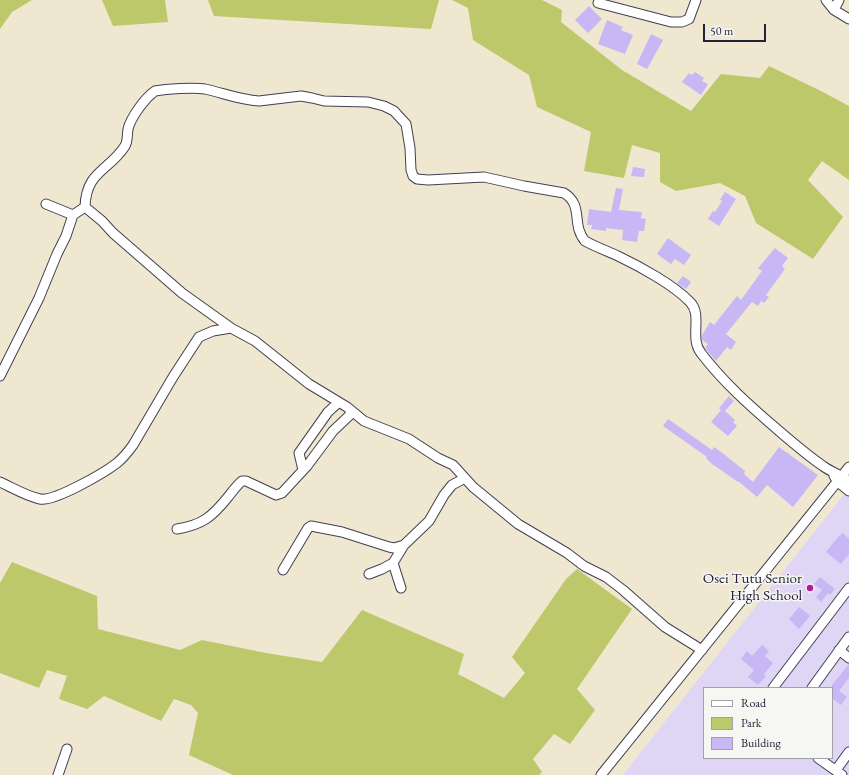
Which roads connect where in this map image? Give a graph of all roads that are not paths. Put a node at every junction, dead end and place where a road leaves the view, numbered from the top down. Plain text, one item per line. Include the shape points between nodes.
1 (696, 0) edge
2 (826, 0) edge
3 (839, 0) edge
4 (598, 2) dead end
5 (834, 10) junction
6 (849, 19) edge
7 (46, 204) dead end
8 (85, 206) junction
9 (73, 215) junction
10 (231, 328) junction
11 (3, 360) edge
12 (0, 376) edge
13 (339, 402) junction
14 (353, 412) junction
15 (849, 467) edge
16 (303, 470) junction
17 (465, 478) junction
18 (843, 480) edge
19 (0, 482) edge
20 (849, 491) edge
21 (177, 529) dead end
22 (404, 545) junction
23 (393, 563) junction
24 (283, 570) dead end
25 (369, 574) dead end
26 (400, 588) dead end
27 (849, 588) edge
28 (849, 637) edge
29 (702, 650) junction
30 (839, 650) junction
31 (849, 658) edge
32 (774, 687) edge
33 (813, 687) edge
34 (67, 749) dead end
35 (849, 752) edge
36 (820, 759) edge
37 (839, 772) edge
38 (58, 775) edge
39 (601, 775) edge

1 - 4 street via 689,19 682,22 671,22
2 - 5 street
3 - 5 street
5 - 6 street
7 - 9 street
8 - 9 street
8 - 10 street via 174,287
8 - 18 street via 89,185 125,146 133,117 155,91 196,88 254,101 300,96 324,101 368,102 384,106 394,111 406,124 411,170 417,178 428,180 484,177 568,195 575,202 579,231 585,241 624,259 685,297 694,308 695,341 698,350 724,381 805,453
9 - 11 street via 39,298
10 - 13 street via 255,341 309,384
10 - 19 street via 199,337 133,445 117,463 94,478 62,494 45,499 23,494
11 - 12 street
13 - 14 street
13 - 16 street via 328,412 299,453
14 - 16 street via 333,432
14 - 17 street via 364,421 415,442 453,465
15 - 18 street
16 - 21 street via 279,494 242,481 218,510 205,520
17 - 22 street via 452,485 429,521
17 - 29 street via 518,524 606,577 665,627
18 - 20 street
18 - 29 street
22 - 23 street
22 - 24 street via 389,547 342,532 311,526
23 - 25 street
23 - 26 street
27 - 32 street
28 - 30 street
29 - 39 street
30 - 31 street
30 - 33 street
34 - 38 street
35 - 37 street
36 - 37 street

